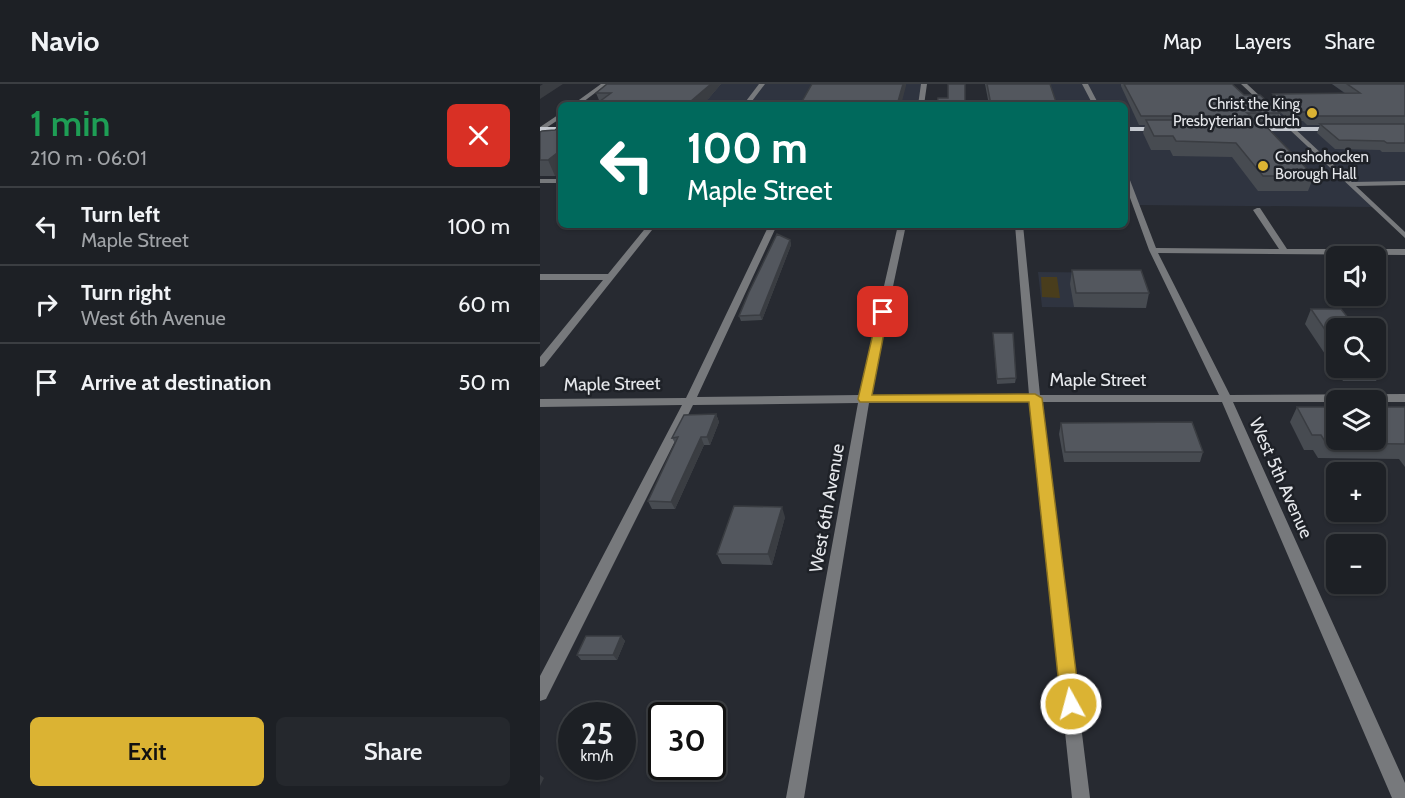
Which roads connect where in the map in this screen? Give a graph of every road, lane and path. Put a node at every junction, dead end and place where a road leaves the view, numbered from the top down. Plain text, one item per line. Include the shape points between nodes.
1 (604, 84) edge
2 (762, 84) edge
3 (924, 84) edge
4 (1085, 84) edge
5 (1244, 84) edge
6 (579, 102) edge
7 (748, 102) edge
8 (921, 102) edge
9 (1094, 102) edge
10 (558, 117) edge
11 (558, 129) edge
12 (1128, 129) edge
13 (1171, 129) edge
14 (1236, 129) edge
15 (1295, 129) junction
16 (1343, 129) edge
17 (540, 130) edge
18 (540, 181) edge
19 (558, 181) edge
20 (1405, 183) edge
21 (1128, 184) edge
22 (1352, 184) junction
23 (1257, 210) dead end
24 (650, 228) edge
25 (772, 228) edge
26 (901, 228) edge
27 (1019, 228) edge
28 (1405, 236) edge
29 (1153, 250) junction
30 (1285, 251) junction
31 (1405, 252) edge
32 (540, 277) edge
33 (610, 277) junction
34 (540, 364) edge
35 (1035, 398) junction
36 (1226, 398) junction
37 (1390, 398) junction
38 (1405, 398) edge
39 (864, 399) junction
40 (690, 400) junction
41 (540, 403) edge
42 (1400, 414) edge
43 (540, 693) edge
44 (795, 798) edge
45 (1081, 798) edge
46 (1402, 798) edge

1 - 6 street
2 - 7 street
3 - 8 street
4 - 9 street
5 - 15 street
10 - 17 street
11 - 17 main road
12 - 13 main road
14 - 15 main road
15 - 16 main road
15 - 22 street
18 - 19 street
20 - 22 street
21 - 29 street, West 5th Avenue
22 - 28 street
23 - 30 street
24 - 33 street
25 - 40 street
26 - 39 street, West 6th Avenue
27 - 35 street
29 - 30 street
29 - 36 street, West 5th Avenue
30 - 31 street
32 - 33 street
33 - 34 street
35 - 36 street, Maple Street
35 - 39 street, Maple Street
35 - 45 street
36 - 37 street, Maple Street
36 - 46 street, West 5th Avenue
37 - 38 street, Maple Street
37 - 42 street
39 - 40 street, Maple Street
39 - 44 street, West 6th Avenue
40 - 41 street, Maple Street
40 - 43 street

